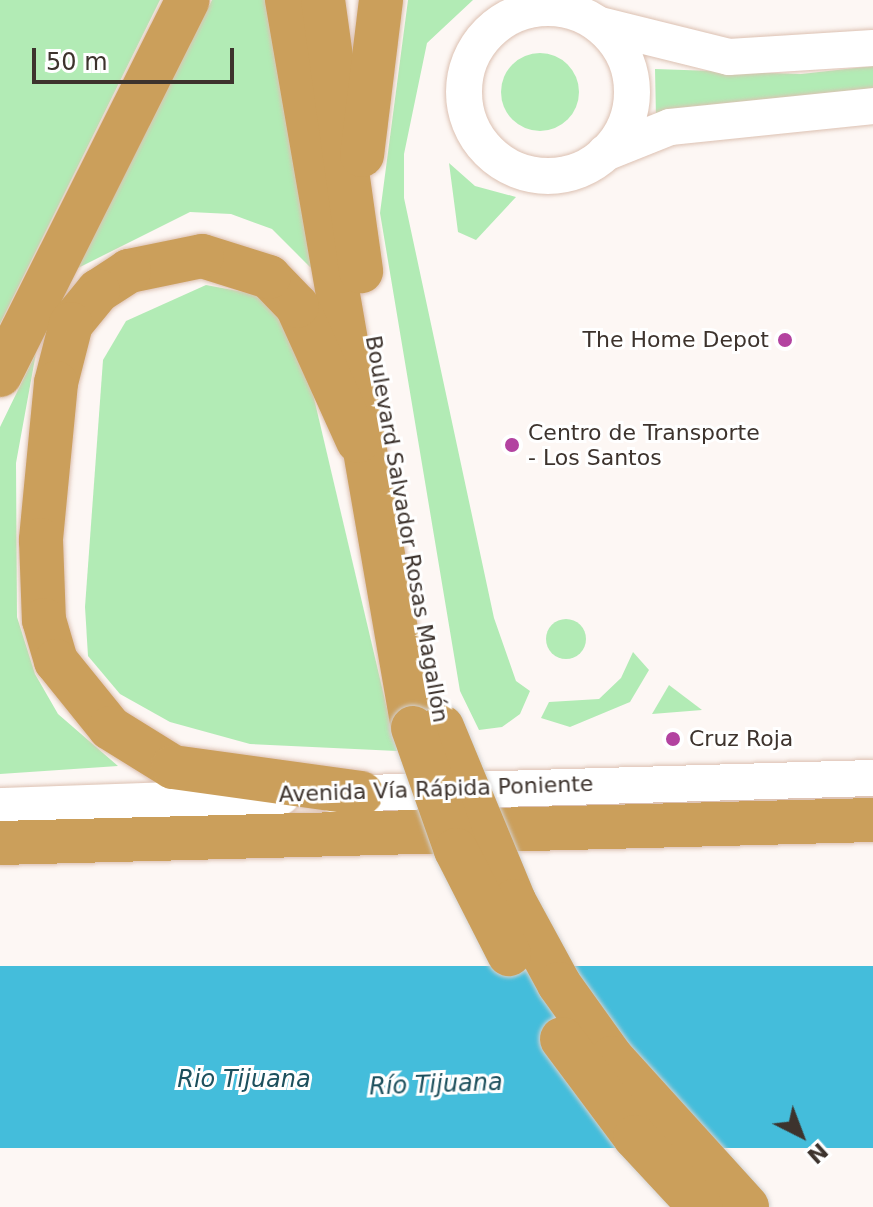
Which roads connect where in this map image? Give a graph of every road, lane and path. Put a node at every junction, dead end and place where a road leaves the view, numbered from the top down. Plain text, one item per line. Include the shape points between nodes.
1 (188, 0) edge
2 (287, 0) edge
3 (323, 0) edge
4 (381, 0) edge
5 (539, 4) edge
6 (600, 25) junction
7 (873, 48) edge
8 (873, 106) edge
9 (605, 153) junction
10 (353, 220) junction
11 (0, 375) edge
12 (358, 441) junction
13 (428, 728) junction
14 (873, 778) edge
15 (361, 793) junction
16 (0, 806) edge
17 (873, 820) edge
18 (0, 843) edge
19 (700, 1207) edge
20 (747, 1207) edge

1 - 11 highway
2 - 12 highway, Boulevard Salvador Rosas Magallón
3 - 10 highway, Boulevard Salvador Rosas Magallón
4 - 10 highway
5 - 6 street
5 - 9 street via 498,23 469,61 465,111 475,136 503,163 540,176 567,174
6 - 7 street via 729,57
6 - 9 street via 622,53 632,88 620,134
8 - 9 street via 670,127
10 - 13 highway, Boulevard Salvador Rosas Magallón
12 - 13 highway, Boulevard Salvador Rosas Magallón
12 - 15 highway via 297,306 269,277 202,256 129,271 98,291 71,324 56,383 41,540 44,620 56,661 79,698 110,728 173,767
13 - 19 highway, Boulevard Salvador Rosas Magallón, bridge via 456,850 533,996 635,1137
13 - 20 highway, Boulevard Salvador Rosas Magallón, bridge via 559,984 612,1058
14 - 15 street, Avenida Vía Rápida Poniente
15 - 16 street, Avenida Vía Rápida Poniente
17 - 18 highway, Avenida Vía Rápida Poniente

